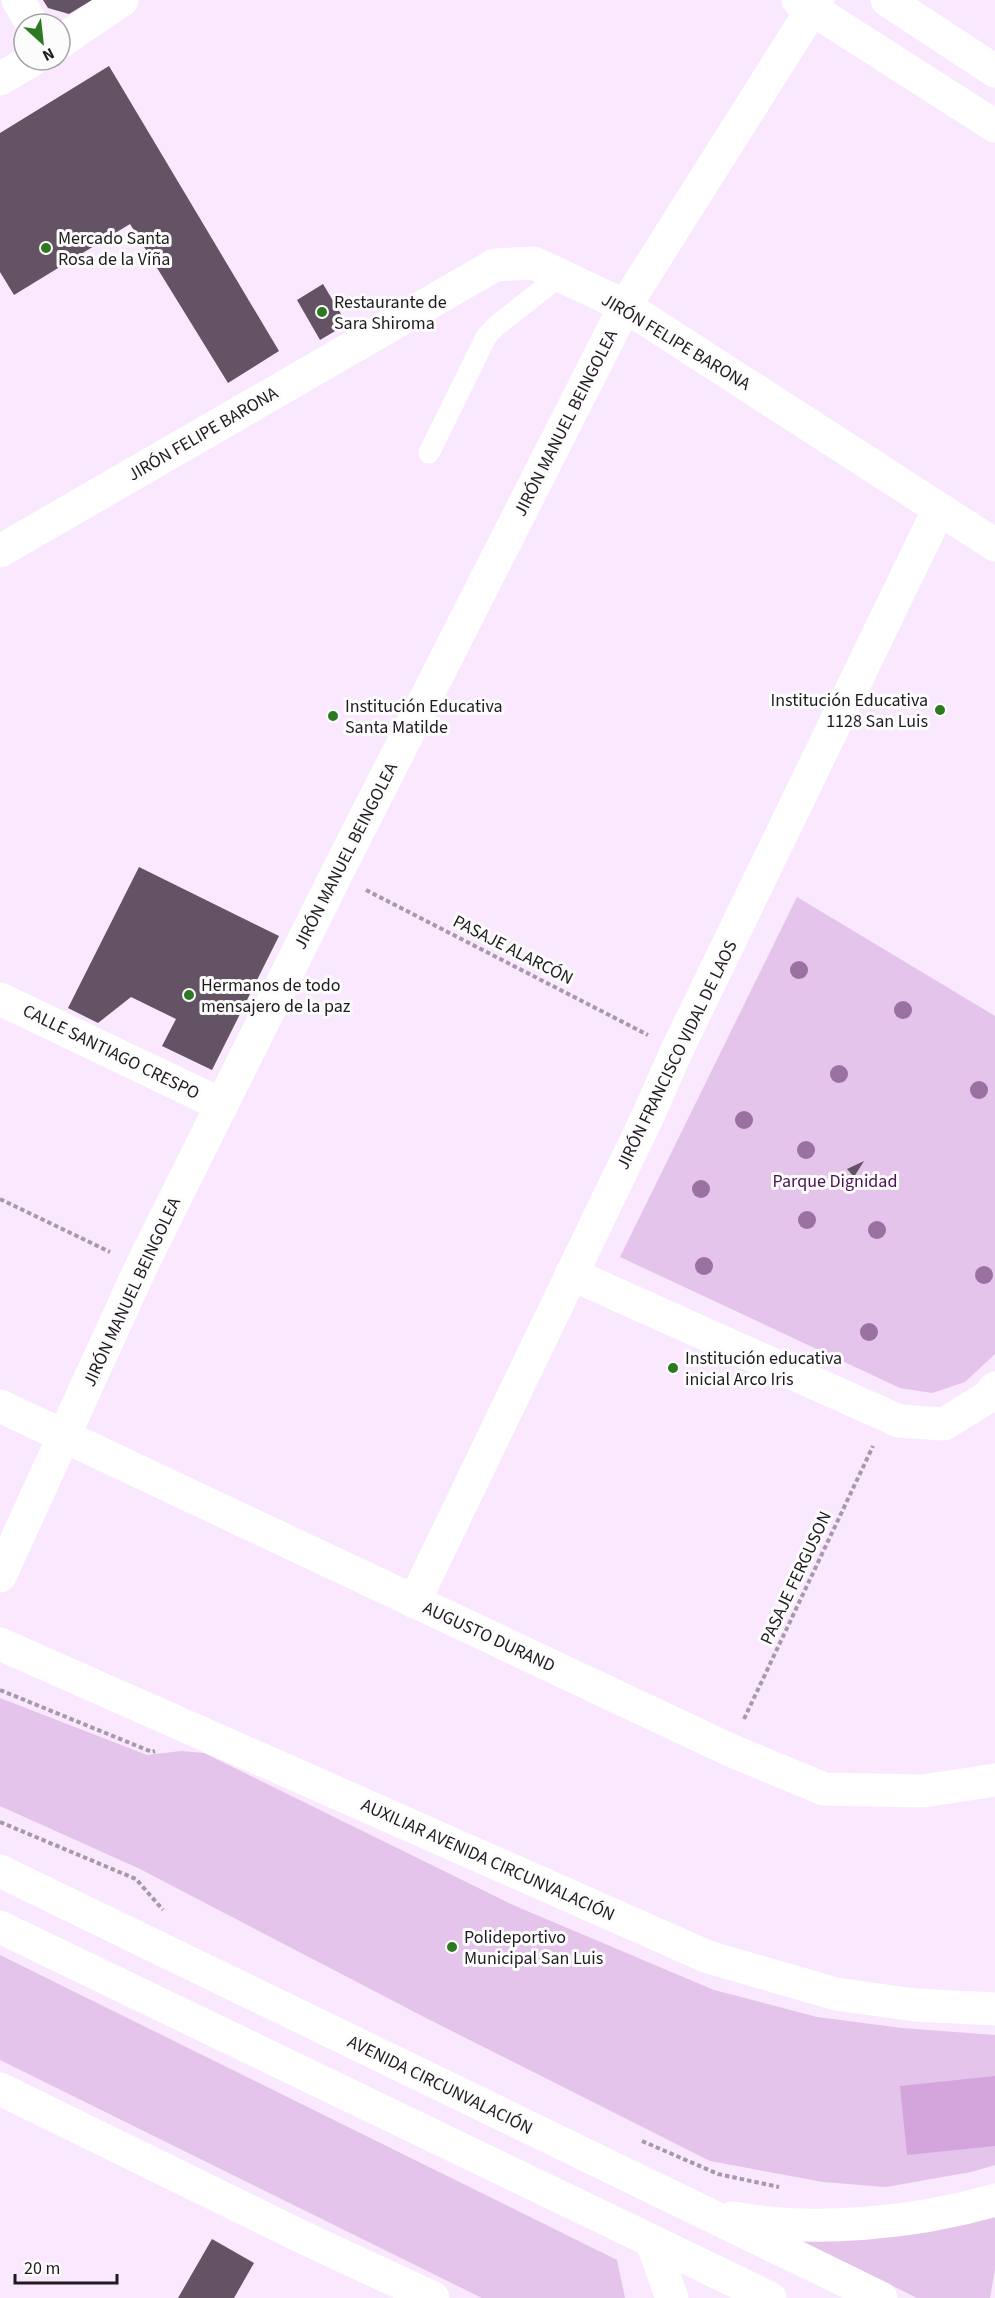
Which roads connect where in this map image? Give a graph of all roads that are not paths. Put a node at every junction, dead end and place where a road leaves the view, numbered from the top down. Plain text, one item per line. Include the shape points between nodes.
1 (122, 0) edge
2 (887, 0) edge
3 (809, 3) edge
4 (72, 34) edge
5 (995, 71) edge
6 (995, 126) edge
7 (560, 276) junction
8 (625, 306) junction
9 (429, 453) dead end
10 (939, 509) junction
11 (995, 545) edge
12 (0, 551) edge
13 (0, 999) edge
14 (222, 1106) junction
15 (571, 1274) junction
16 (995, 1388) edge
17 (0, 1406) edge
18 (65, 1437) junction
19 (0, 1576) edge
20 (414, 1602) junction
21 (0, 1644) edge
22 (995, 1780) edge
23 (0, 1871) edge
24 (0, 1927) edge
25 (995, 2009) edge
26 (0, 2089) edge
27 (995, 2200) edge
28 (699, 2211) junction
29 (652, 2242) junction
30 (433, 2298) edge
31 (672, 2298) edge
32 (770, 2298) edge
33 (881, 2298) edge

1 - 4 street
2 - 5 street
3 - 6 street
3 - 8 street, JIRÓN MANUEL BEINGOLEA
7 - 8 street, JIRÓN FELIPE BARONA
7 - 9 lane via 486,337
7 - 12 street, JIRÓN FELIPE BARONA via 534,263 495,265
8 - 10 street, JIRÓN FELIPE BARONA
8 - 14 street, JIRÓN MANUEL BEINGOLEA
10 - 11 street, JIRÓN FELIPE BARONA
10 - 15 street, JIRÓN FRANCISCO VIDAL DE LAOS
13 - 14 street, CALLE SANTIAGO CRESPO
14 - 18 street, JIRÓN MANUEL BEINGOLEA via 141,1267
15 - 16 street via 899,1421 944,1424 988,1397
15 - 20 street, JIRÓN FRANCISCO VIDAL DE LAOS
17 - 18 street, AUGUSTO DURAND
18 - 19 street, JIRÓN MANUEL BEINGOLEA
18 - 20 street, AUGUSTO DURAND
20 - 22 street, AUGUSTO DURAND via 824,1789 923,1791
21 - 25 street, AUXILIAR AVENIDA CIRCUNVALACIÓN via 708,1957 836,1995 915,2005
23 - 28 street, AVENIDA CIRCUNVALACIÓN
24 - 29 street
26 - 30 street
27 - 28 street via 934,2213 837,2224 775,2223
28 - 33 street, AVENIDA CIRCUNVALACIÓN
29 - 31 street
29 - 32 street

